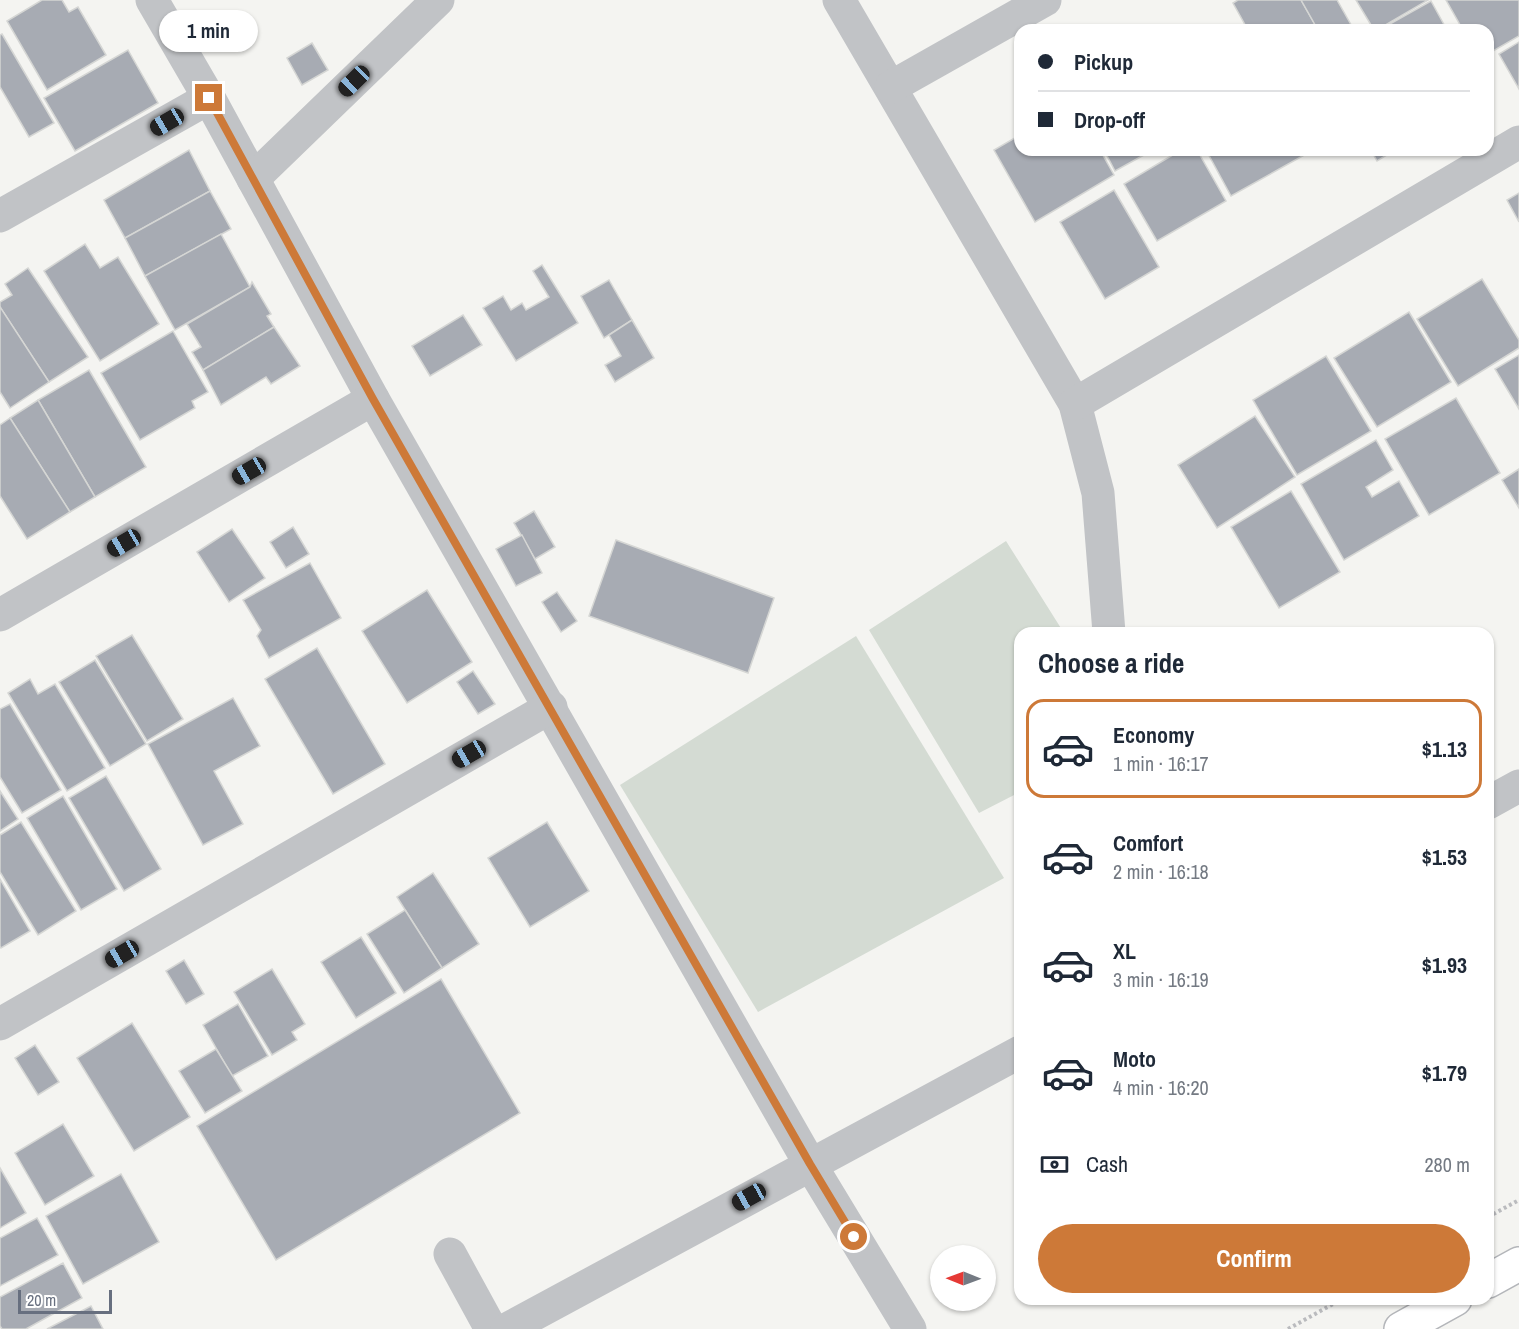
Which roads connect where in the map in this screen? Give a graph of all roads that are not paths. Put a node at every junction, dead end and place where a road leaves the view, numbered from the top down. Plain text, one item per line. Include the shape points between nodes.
1 (152, 0) edge
2 (438, 0) edge
3 (839, 0) edge
4 (1045, 0) edge
5 (891, 87) junction
6 (209, 98) junction
7 (1519, 142) edge
8 (253, 179) junction
9 (0, 216) edge
10 (373, 399) junction
11 (1075, 404) junction
12 (0, 615) edge
13 (1109, 627) edge
14 (551, 707) junction
15 (1519, 786) edge
16 (1494, 800) edge
17 (0, 1024) edge
18 (1014, 1055) edge
19 (810, 1164) junction
20 (450, 1254) dead end
21 (1444, 1305) edge
22 (491, 1329) edge
23 (507, 1329) edge
24 (910, 1329) edge
25 (1401, 1329) edge

1 - 6 street
2 - 8 street
3 - 5 street
4 - 5 street
5 - 11 street
6 - 8 street
6 - 9 street
7 - 11 street
8 - 10 street
10 - 12 street
10 - 14 street
11 - 13 street via 1098,493
14 - 17 street
14 - 19 street
15 - 16 street
18 - 19 street
19 - 23 street
19 - 24 street
20 - 22 street
21 - 25 main road

